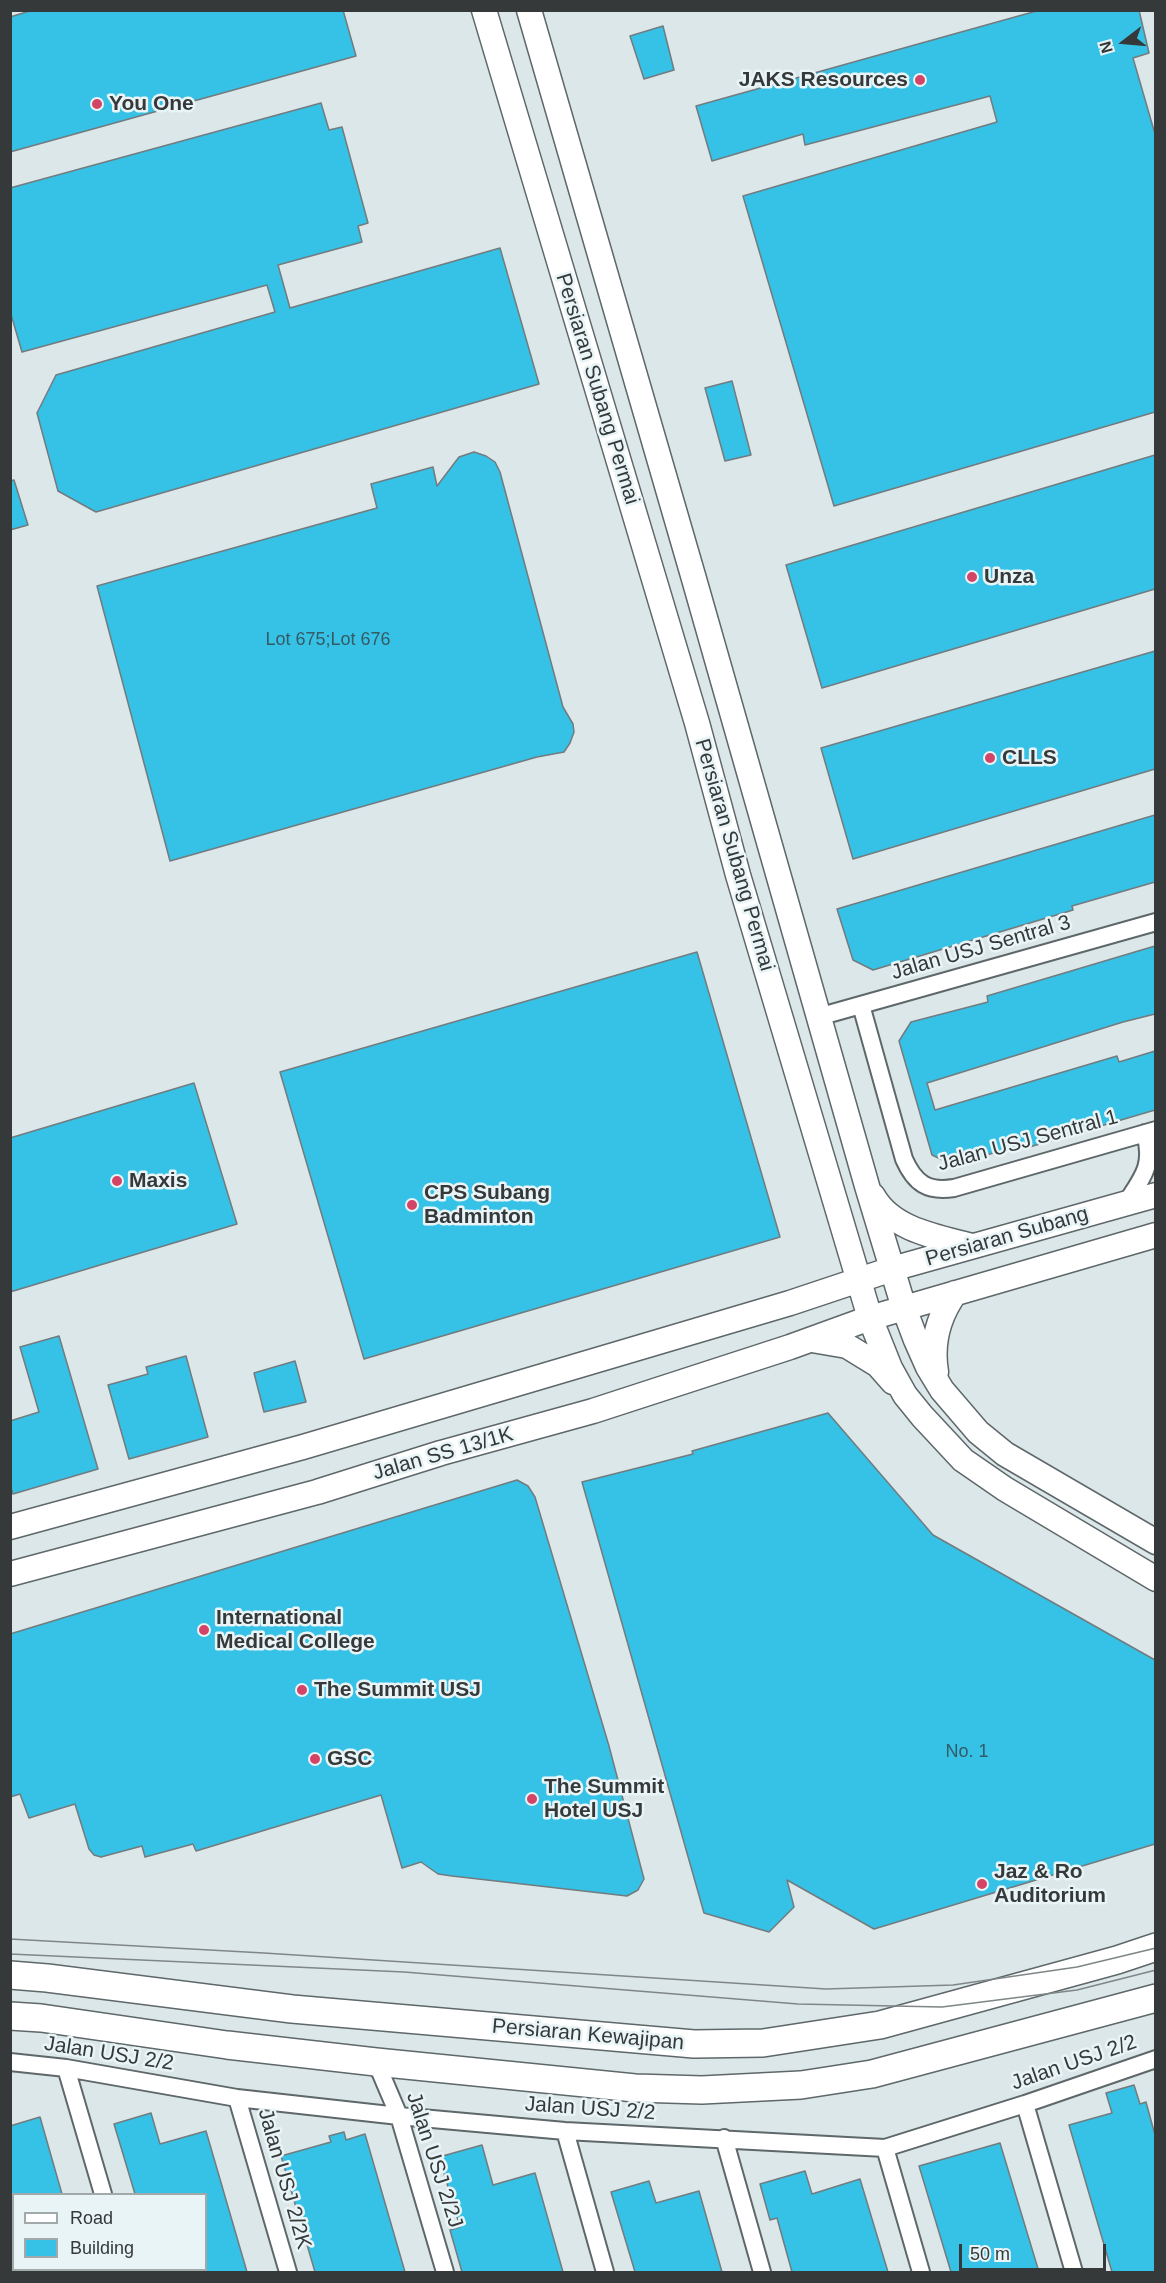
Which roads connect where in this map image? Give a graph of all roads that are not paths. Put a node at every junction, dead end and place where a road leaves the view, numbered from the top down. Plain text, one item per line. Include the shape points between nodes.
1 (484, 10) edge
2 (529, 10) edge
3 (1155, 922) edge
4 (861, 1005) junction
5 (818, 1017) junction
6 (1150, 1132) edge
7 (1155, 1152) edge
8 (867, 1186) junction
9 (1155, 1195) edge
10 (1126, 1203) junction
11 (1155, 1235) edge
12 (974, 1246) junction
13 (892, 1269) junction
14 (859, 1281) junction
15 (955, 1293) junction
16 (904, 1308) junction
17 (870, 1318) junction
18 (809, 1340) junction
19 (938, 1384) junction
20 (905, 1395) junction
21 (10, 1527) edge
22 (1155, 1542) edge
23 (10, 1574) edge
24 (1155, 1579) edge
25 (1155, 1947) edge
26 (10, 1976) edge
27 (1155, 2000) edge
28 (10, 2016) edge
29 (1155, 2059) edge
30 (10, 2062) edge
31 (376, 2062) junction
32 (66, 2068) junction
33 (237, 2098) junction
34 (1026, 2104) junction
35 (399, 2116) junction
36 (565, 2131) junction
37 (724, 2138) junction
38 (885, 2148) junction
39 (103, 2193) edge
40 (288, 2272) edge
41 (445, 2272) edge
42 (605, 2272) edge
43 (762, 2272) edge
44 (921, 2272) edge
45 (1074, 2272) edge

1 - 14 main road, Persiaran Subang Permai
2 - 5 main road, Persiaran Subang Permai
3 - 4 street, Jalan USJ Sentral 3
4 - 5 street, Jalan USJ Sentral 3
4 - 6 street, Jalan USJ Sentral 1 via 904,1159 909,1170 927,1186 938,1190 954,1188
5 - 8 main road, Persiaran Subang Permai
6 - 7 street
6 - 10 street via 1148,1160
8 - 12 main road via 893,1218 933,1236
8 - 13 main road, Persiaran Subang Permai
9 - 10 main road, Persiaran Subang
10 - 12 main road, Persiaran Subang
11 - 15 main road, Persiaran Subang
12 - 13 main road, Persiaran Subang
13 - 14 main road, Persiaran Subang
13 - 16 main road, Persiaran Subang Permai
14 - 17 main road, Persiaran Subang Permai
14 - 21 main road via 303,1447
15 - 16 main road, Persiaran Subang
15 - 19 main road via 937,1325 934,1363
16 - 17 main road, Persiaran Subang
16 - 19 main road, Persiaran Subang Permai
17 - 18 main road, Jalan SS 13/1K
17 - 20 main road, Persiaran Subang Permai
18 - 20 main road via 847,1346 878,1365
18 - 23 main road, Jalan SS 13/1K via 593,1411 317,1492
19 - 22 main road, Persiaran Subang Permai via 978,1432 1005,1454
20 - 24 main road, Persiaran Subang Permai via 963,1460
25 - 26 main road, Persiaran Kewajipan via 880,2025 763,2043 694,2044 599,2037 292,2009
27 - 31 main road via 872,2074 801,2085 702,2090 635,2088
28 - 31 main road
29 - 34 street, Jalan USJ 2/2
30 - 32 street, Jalan USJ 2/2
31 - 35 street, Jalan USJ 2/2J
32 - 33 street, Jalan USJ 2/2
32 - 39 street
33 - 35 street, Jalan USJ 2/2
33 - 40 street, Jalan USJ 2/2K
34 - 38 street, Jalan USJ 2/2
34 - 45 street
35 - 36 street, Jalan USJ 2/2
35 - 41 street, Jalan USJ 2/2J
36 - 37 street, Jalan USJ 2/2
36 - 42 street
37 - 38 street, Jalan USJ 2/2
37 - 43 street
38 - 44 street

